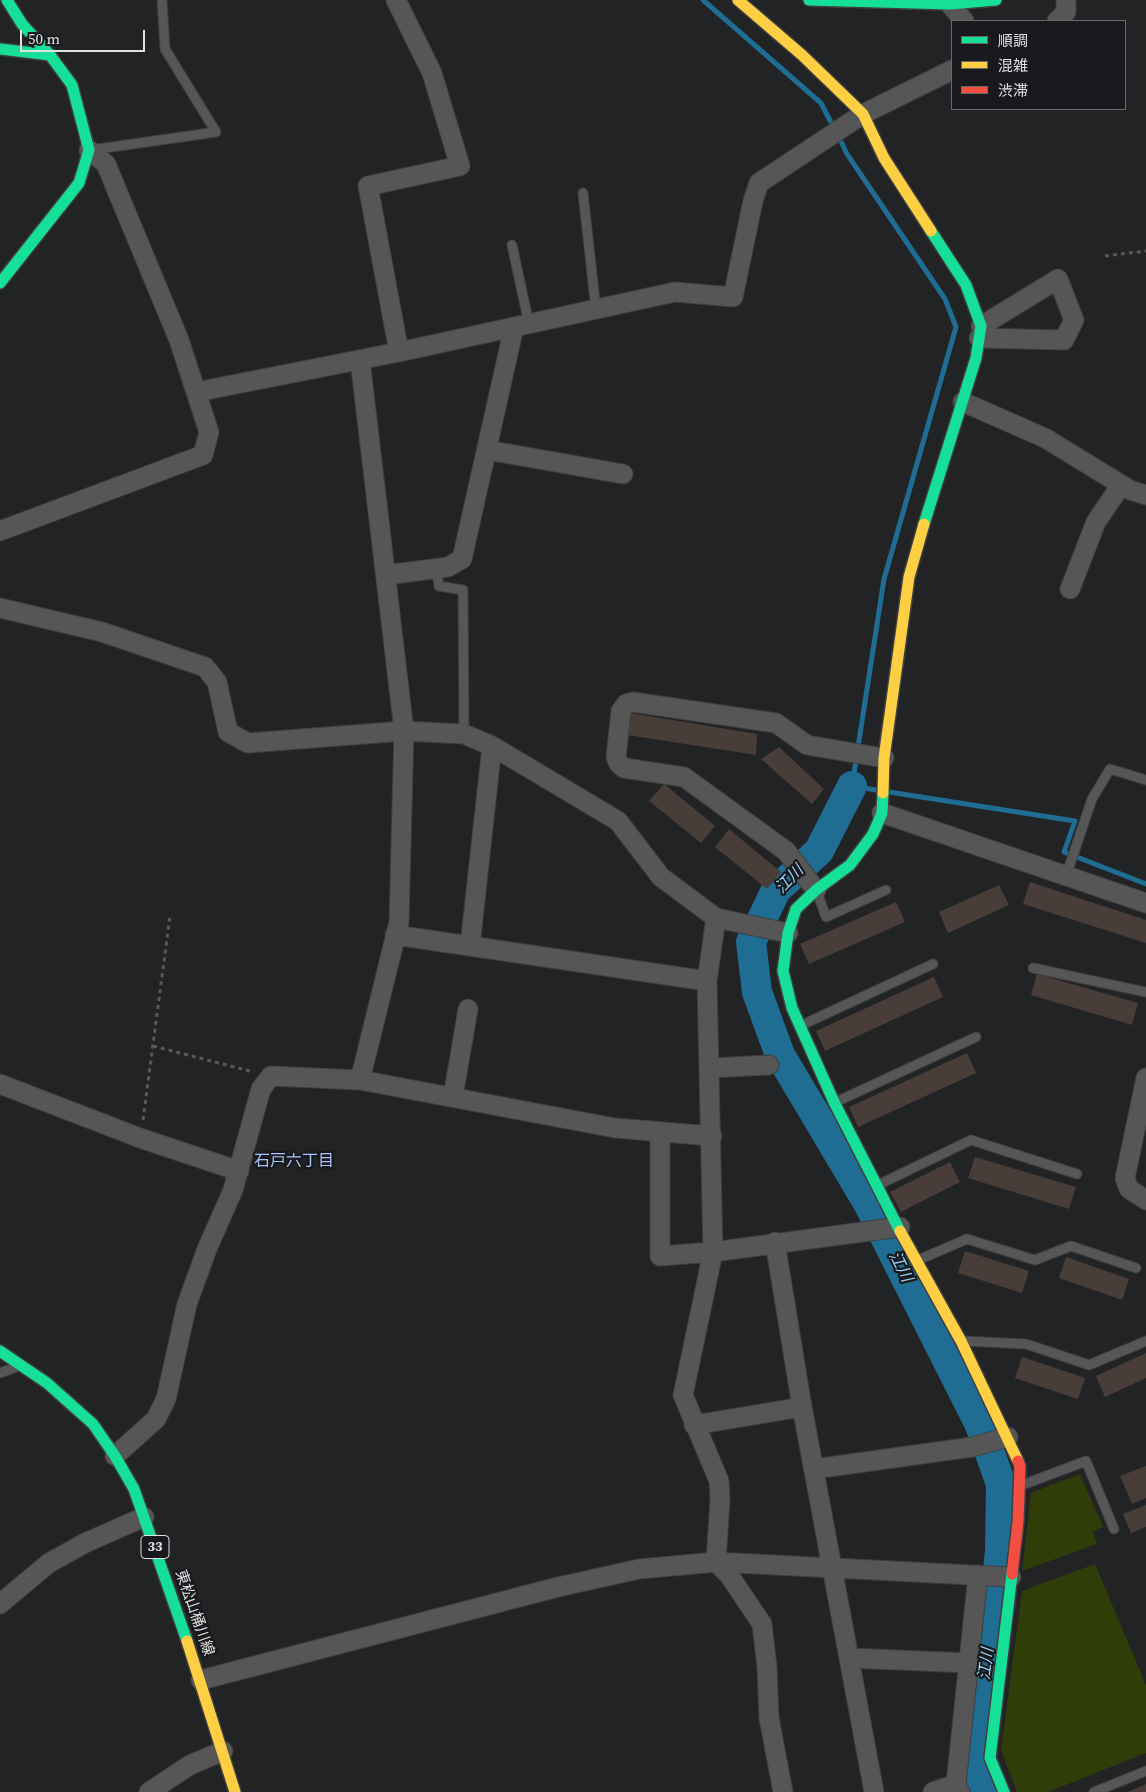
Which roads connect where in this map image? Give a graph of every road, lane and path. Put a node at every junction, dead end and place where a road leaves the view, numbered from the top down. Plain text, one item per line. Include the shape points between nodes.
1 (7, 0) edge
2 (162, 0) edge
3 (396, 0) edge
4 (738, 0) edge
5 (809, 0) edge
6 (996, 0) edge
7 (1066, 0) edge
8 (949, 2) edge
9 (963, 20) edge
10 (1059, 20) edge
11 (0, 49) edge
12 (50, 55) junction
13 (951, 70) edge
14 (862, 114) junction
15 (89, 150) junction
16 (584, 193) dead end
17 (512, 245) dead end
18 (1146, 251) edge
19 (1105, 256) dead end
20 (0, 283) edge
21 (596, 310) junction
22 (521, 326) junction
23 (980, 332) junction
24 (399, 352) junction
25 (360, 360) junction
26 (196, 392) junction
27 (962, 402) junction
28 (487, 450) junction
29 (623, 474) dead end
30 (1121, 485) junction
31 (1146, 495) edge
32 (0, 531) edge
33 (436, 568) junction
34 (386, 575) junction
35 (1070, 589) dead end
36 (0, 608) edge
37 (404, 731) junction
38 (464, 734) junction
39 (492, 746) junction
40 (884, 758) junction
41 (1146, 780) edge
42 (882, 813) junction
43 (1066, 876) junction
44 (816, 890) junction
45 (886, 890) dead end
46 (1146, 903) edge
47 (170, 916) dead end
48 (716, 918) junction
49 (788, 933) junction
50 (396, 935) junction
51 (470, 946) junction
52 (933, 964) dead end
53 (1033, 968) dead end
54 (707, 981) junction
55 (1146, 992) edge
56 (468, 1009) dead end
57 (800, 1026) junction
58 (976, 1037) dead end
59 (153, 1046) junction
60 (769, 1065) dead end
61 (710, 1068) junction
62 (271, 1076) junction
63 (1146, 1078) edge
64 (360, 1080) junction
65 (0, 1084) edge
66 (453, 1097) junction
67 (834, 1102) junction
68 (1143, 1105) edge
69 (660, 1132) junction
70 (712, 1136) junction
71 (140, 1138) junction
72 (239, 1171) junction
73 (1077, 1174) dead end
74 (876, 1186) junction
75 (1146, 1200) edge
76 (900, 1227) junction
77 (775, 1242) junction
78 (713, 1252) junction
79 (915, 1261) junction
80 (1136, 1268) dead end
81 (962, 1341) junction
82 (1146, 1341) edge
83 (0, 1351) edge
84 (22, 1366) junction
85 (0, 1373) edge
86 (802, 1407) junction
87 (694, 1425) junction
88 (1008, 1437) junction
89 (116, 1456) junction
90 (814, 1469) junction
91 (1021, 1485) junction
92 (144, 1517) junction
93 (1114, 1529) dead end
94 (716, 1562) junction
95 (832, 1568) junction
96 (978, 1575) junction
97 (1011, 1577) junction
98 (0, 1604) edge
99 (849, 1658) junction
100 (969, 1663) junction
101 (201, 1680) junction
102 (223, 1752) junction
103 (1146, 1770) edge
104 (958, 1788) edge
105 (149, 1792) edge
106 (235, 1792) edge
107 (783, 1792) edge
108 (874, 1792) edge
109 (933, 1792) edge
110 (1004, 1792) edge
111 (1094, 1792) edge

1 - 12 street via 22,24
2 - 15 lane via 165,49 216,132
3 - 24 street via 432,73 460,166 368,186
4 - 14 street via 802,55
5 - 8 street
6 - 8 street
7 - 10 street via 1066,12
8 - 9 street
11 - 12 street
12 - 15 street via 72,85
13 - 14 street
14 - 21 street via 760,183 753,201 733,297 675,292
14 - 23 street via 884,158 966,284
15 - 20 street via 79,183
15 - 26 street via 106,164 179,340
16 - 21 lane
17 - 22 lane
18 - 19 path
21 - 22 street
22 - 24 street
22 - 28 street
23 - 23 street via 1064,340 1074,320 1058,279
23 - 27 street via 976,358
24 - 25 street
25 - 26 street
25 - 34 street
26 - 32 street via 209,432 203,455
27 - 30 street via 1045,438
27 - 40 street via 909,578
28 - 29 street
28 - 33 street via 462,559 448,567
30 - 31 street
30 - 35 street via 1096,522
33 - 34 street
33 - 38 lane via 439,586 464,590
34 - 37 street
36 - 37 street via 102,632 205,667 218,682 228,732 248,743
37 - 38 street
37 - 50 street
38 - 39 street
39 - 48 street via 618,821 661,877
39 - 51 street
40 - 42 street
40 - 44 street via 807,745 776,723 633,702 626,704 621,711 616,757 619,764 624,768 684,777 786,851
41 - 43 lane via 1110,770 1092,799
42 - 43 street
42 - 44 street via 874,834 850,865
43 - 46 street
44 - 45 lane via 826,917
44 - 49 street via 796,909
47 - 59 path
48 - 49 street
48 - 54 street
49 - 57 street via 783,971
50 - 51 street
50 - 64 street
51 - 54 street
52 - 57 lane
53 - 55 lane
54 - 61 street
56 - 66 street
57 - 67 street
58 - 67 lane
59 - 62 path
59 - 71 path
60 - 61 street
61 - 70 street
62 - 64 street
62 - 72 street via 261,1089
63 - 68 street
64 - 66 street
65 - 71 street
66 - 69 street via 615,1128
67 - 74 street
68 - 75 street via 1125,1178 1128,1189
69 - 70 street
69 - 78 street via 660,1256
70 - 78 street
71 - 72 street
72 - 89 street via 187,1304 166,1399 156,1419
73 - 74 lane via 971,1140
74 - 76 street
76 - 77 street
76 - 79 street
77 - 78 street
77 - 86 street
78 - 87 street via 683,1395
79 - 80 lane via 966,1239 1035,1260 1071,1246
79 - 81 street
81 - 82 lane via 1026,1344 1089,1365
81 - 88 street
83 - 84 street, 東松山桶川線 / 33
84 - 85 lane
84 - 89 street, 東松山桶川線 / 33 via 47,1383 93,1424
86 - 87 street
86 - 90 street
87 - 94 street via 719,1482
88 - 90 street via 972,1447
88 - 91 street via 1020,1466
89 - 92 street, 東松山桶川線 / 33 via 134,1489
90 - 95 street
91 - 93 lane via 1086,1461
91 - 97 street
92 - 98 street via 49,1563
92 - 101 street, 東松山桶川線 / 33
94 - 95 street
94 - 101 street via 639,1569 558,1586
94 - 107 street via 729,1575 762,1624 769,1718
95 - 96 street
95 - 99 street
96 - 97 street
96 - 100 street
97 - 110 street via 990,1758
99 - 100 street
99 - 108 street
100 - 104 street
101 - 102 street, 東松山桶川線 / 33
102 - 105 street via 190,1765
102 - 106 street, 東松山桶川線 / 33
103 - 111 lane
104 - 109 street

